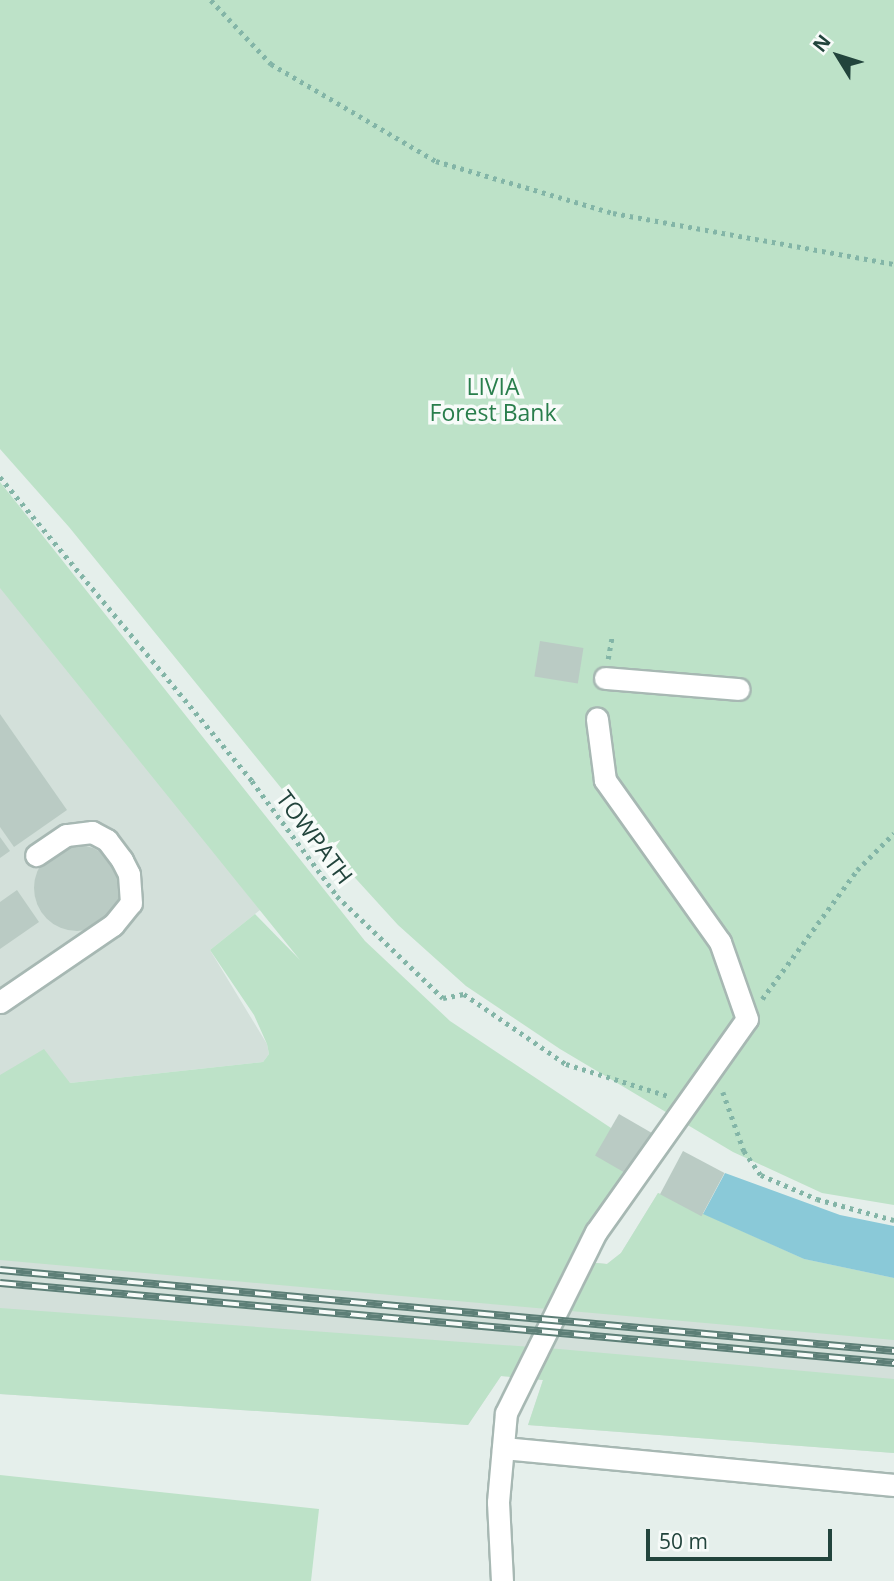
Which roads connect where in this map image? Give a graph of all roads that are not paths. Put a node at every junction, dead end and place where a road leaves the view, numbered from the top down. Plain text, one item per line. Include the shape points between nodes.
1 (605, 678) dead end
2 (739, 689) dead end
3 (597, 719) dead end
4 (36, 855) dead end
5 (0, 1002) edge
6 (503, 1448) junction
7 (894, 1485) edge
8 (502, 1581) edge

1 - 2 lane
3 - 6 lane via 605,780 720,943 747,1019 596,1232 506,1413
4 - 5 lane via 66,835 92,832 107,840 122,860 129,874 131,903 113,925
6 - 7 lane
6 - 8 lane via 498,1502

